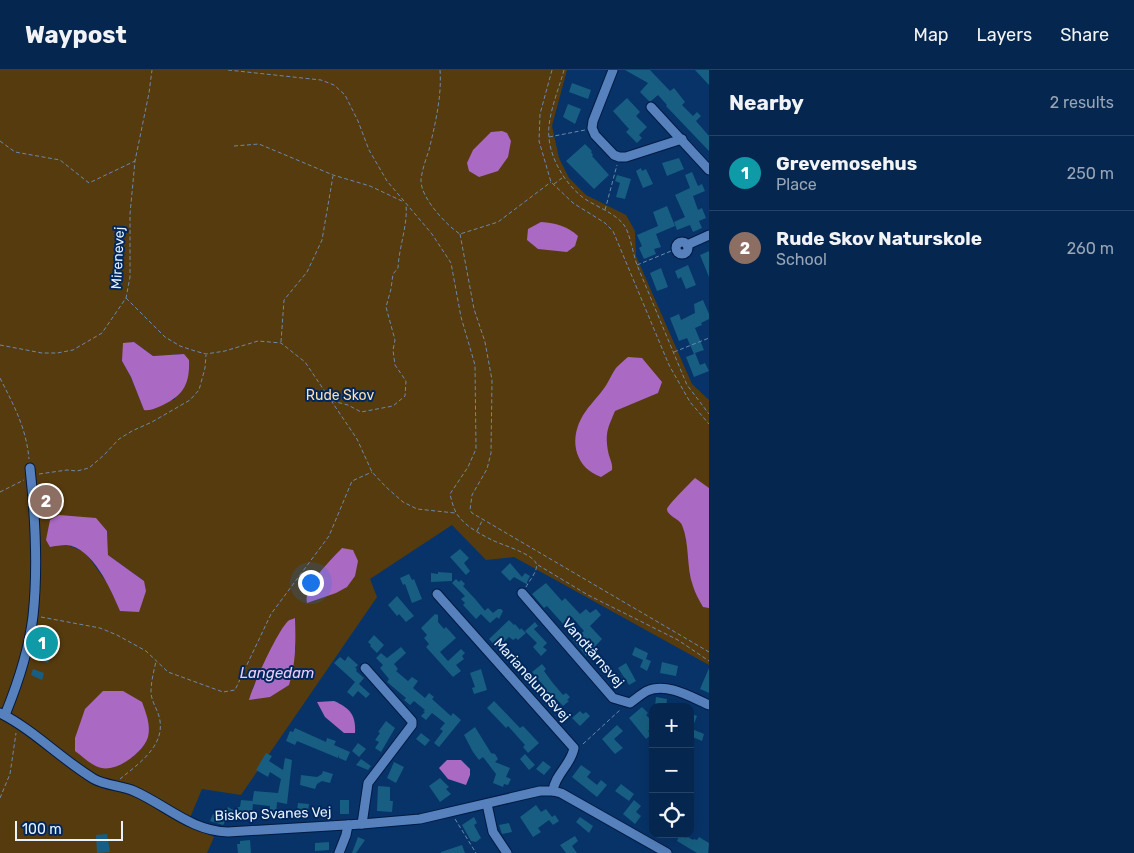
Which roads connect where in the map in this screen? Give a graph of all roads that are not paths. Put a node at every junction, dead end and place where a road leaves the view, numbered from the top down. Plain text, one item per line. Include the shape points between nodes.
1 (613, 70) edge
2 (651, 107) dead end
3 (682, 139) junction
4 (709, 170) edge
5 (709, 235) edge
6 (676, 250) road end
7 (31, 473) road end
8 (522, 593) road end
9 (437, 594) dead end
10 (365, 668) dead end
11 (709, 705) edge
12 (3, 714) edge
13 (553, 791) junction
14 (487, 804) junction
15 (362, 824) junction
16 (348, 825) junction
17 (339, 853) edge
18 (508, 853) edge
19 (667, 853) edge

1 - 3 street via 592,128 614,155 626,157
2 - 3 street
3 - 4 street
5 - 6 street via 688,245 680,242
7 - 12 street via 35,551 33,616 19,681
8 - 11 street, Vandtårnsvej via 614,698 630,703 657,688 669,689
9 - 13 street, Marianelundsvej via 574,748 572,757 554,781
10 - 15 street via 412,721 412,725 368,783
12 - 16 street, Biskop Svanes Vej via 96,780 134,791 193,825 225,832
13 - 14 street, Biskop Svanes Vej
13 - 19 street via 562,793
14 - 15 street, Biskop Svanes Vej via 420,819
14 - 18 street via 493,832
15 - 16 street, Biskop Svanes Vej
16 - 17 street

